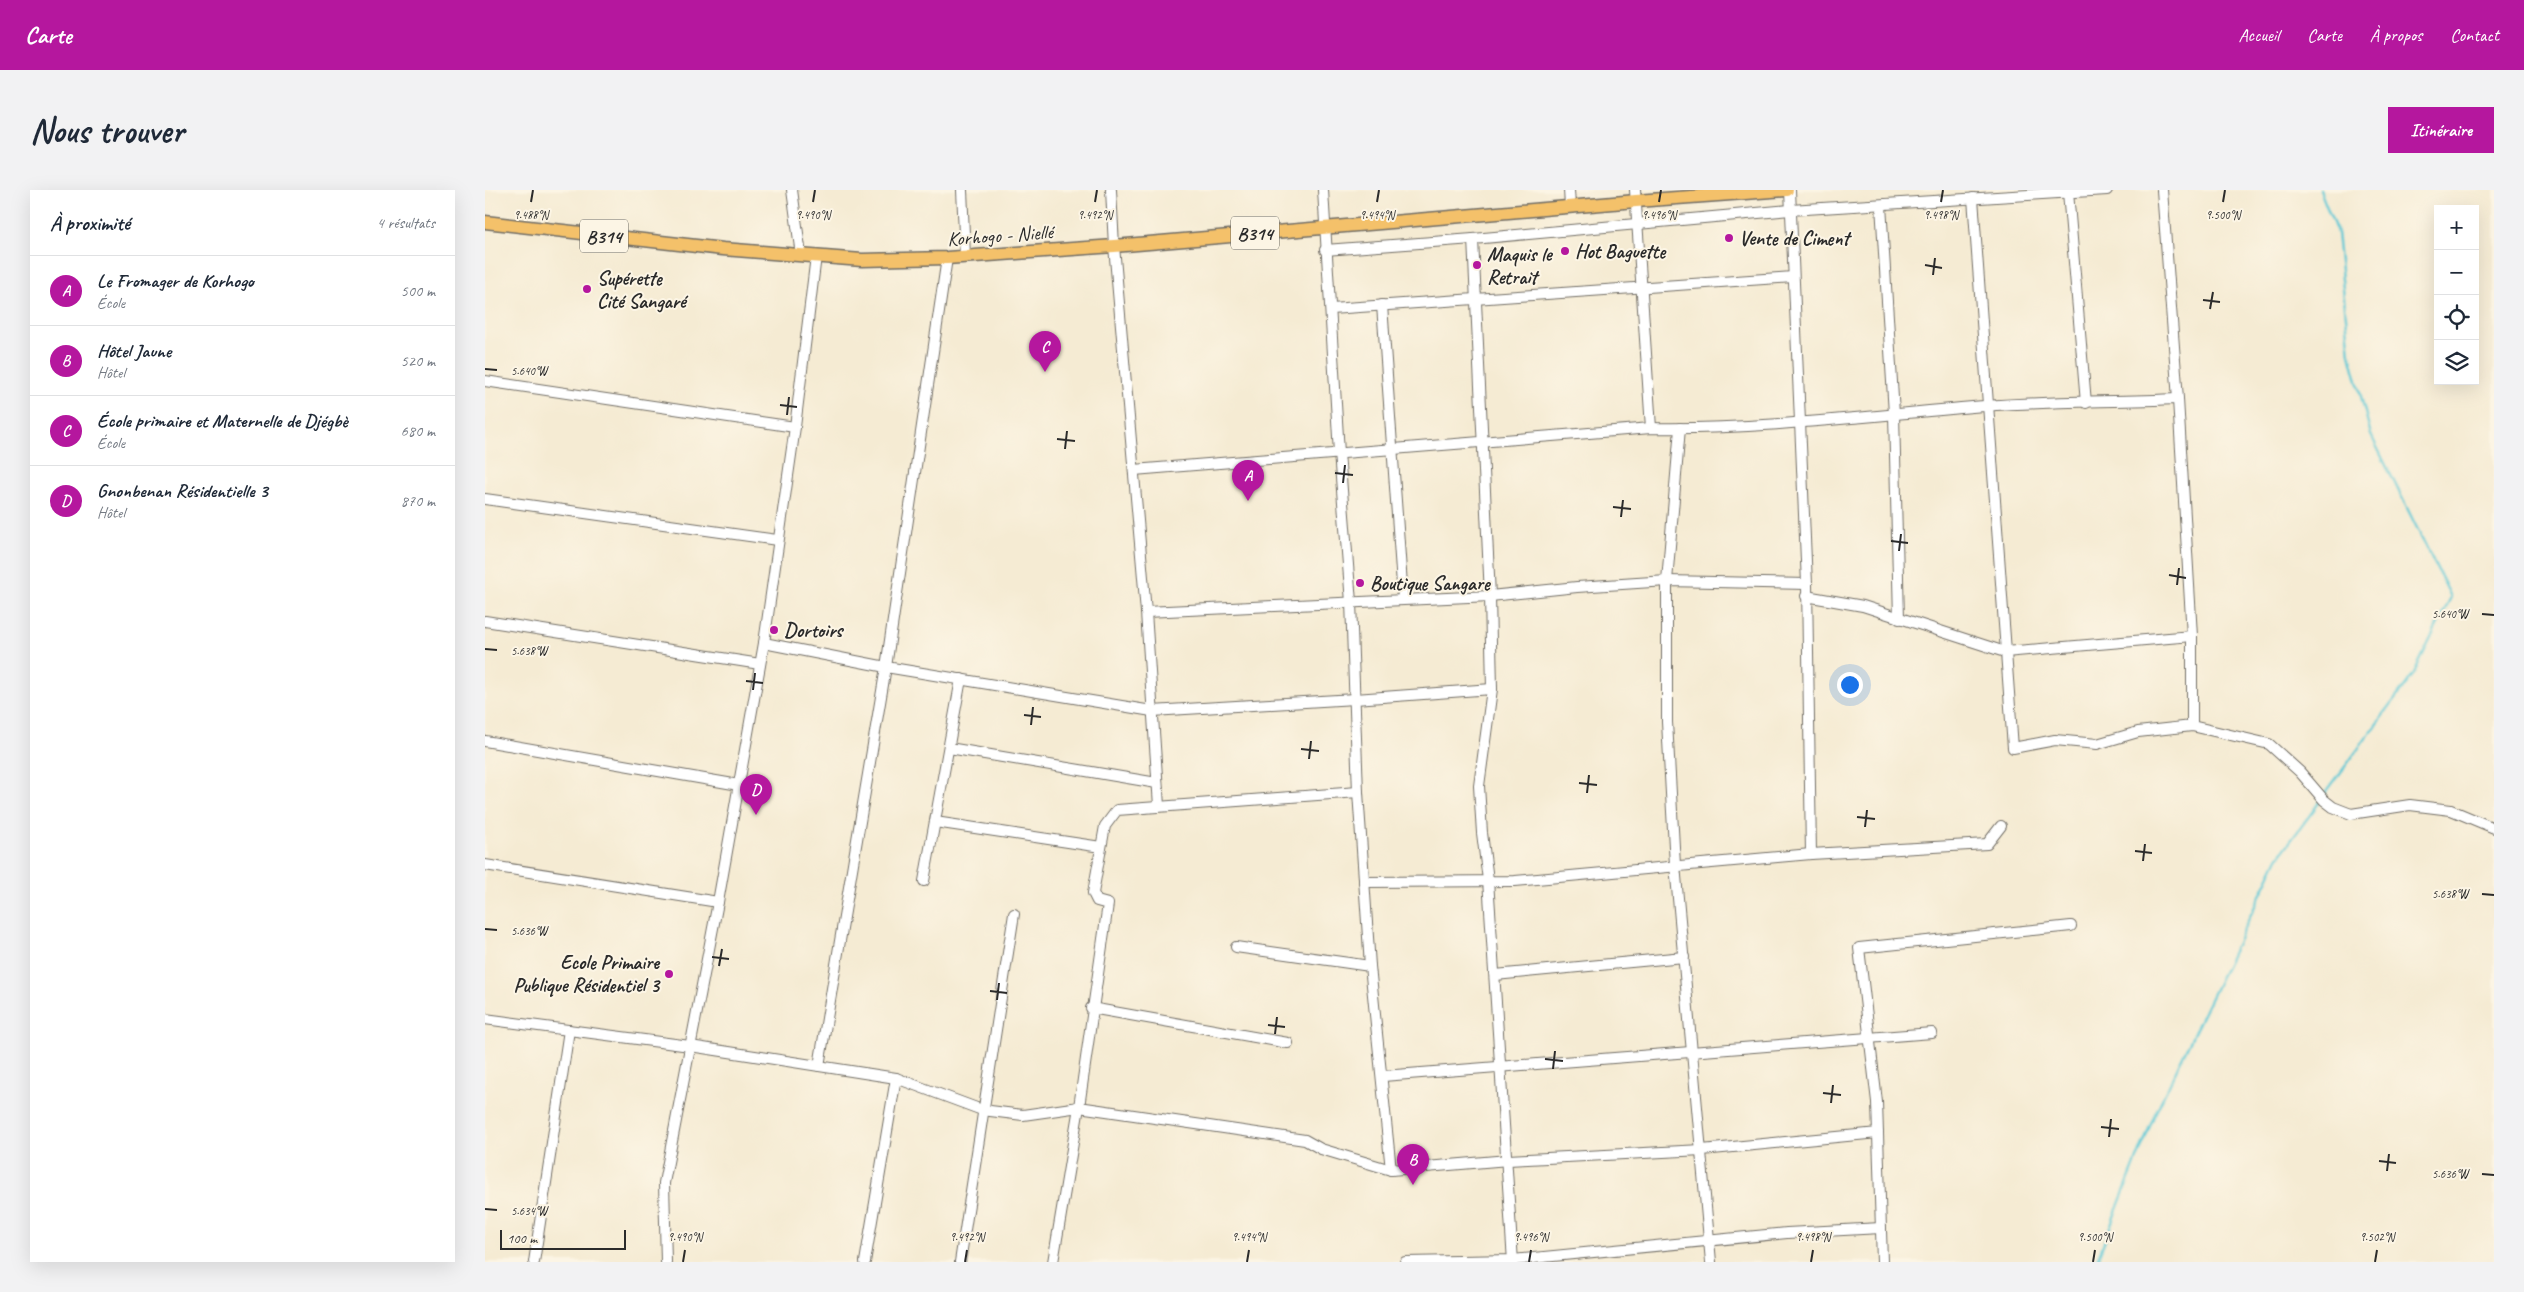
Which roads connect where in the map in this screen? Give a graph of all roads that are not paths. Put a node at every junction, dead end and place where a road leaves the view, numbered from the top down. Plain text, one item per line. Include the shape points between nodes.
1 (792, 190) edge
2 (962, 190) edge
3 (1111, 190) edge
4 (1323, 190) edge
5 (1569, 190) edge
6 (1788, 190) edge
7 (2107, 190) edge
8 (2162, 190) edge
9 (2068, 192) junction
10 (1635, 195) edge
11 (1973, 198) junction
12 (1881, 204) junction
13 (1570, 206) junction
14 (1789, 210) junction
15 (485, 222) edge
16 (1637, 224) junction
17 (1325, 226) junction
18 (1473, 239) junction
19 (1114, 246) junction
20 (1325, 250) junction
21 (801, 256) junction
22 (816, 256) junction
23 (965, 256) junction
24 (947, 258) junction
25 (1793, 277) junction
26 (1641, 286) junction
27 (1475, 298) junction
28 (1382, 306) junction
29 (1331, 310) junction
30 (485, 381) edge
31 (2178, 399) junction
32 (2086, 403) junction
33 (1987, 406) junction
34 (1894, 414) junction
35 (1801, 421) junction
36 (795, 427) junction
37 (1651, 428) junction
38 (1680, 428) junction
39 (1481, 442) junction
40 (1392, 448) junction
41 (1339, 453) junction
42 (1134, 470) junction
43 (485, 499) edge
44 (777, 540) junction
45 (1667, 581) junction
46 (1807, 584) junction
47 (1490, 596) junction
48 (1806, 596) junction
49 (1403, 599) junction
50 (1351, 602) junction
51 (1146, 612) junction
52 (1899, 619) junction
53 (485, 621) edge
54 (2192, 636) junction
55 (764, 643) junction
56 (2005, 652) junction
57 (760, 664) junction
58 (886, 667) junction
59 (961, 679) junction
60 (1492, 689) junction
61 (1355, 700) junction
62 (1152, 711) junction
63 (2192, 726) junction
64 (485, 741) edge
65 (949, 748) junction
66 (1157, 783) junction
67 (739, 785) junction
68 (1358, 792) junction
69 (1159, 806) junction
70 (935, 822) junction
71 (2001, 826) dead end
72 (2494, 828) edge
73 (1101, 847) junction
74 (1811, 854) junction
75 (485, 864) edge
76 (1675, 865) junction
77 (1488, 880) junction
78 (924, 881) dead end
79 (1364, 882) junction
80 (718, 902) junction
81 (1014, 914) dead end
82 (2071, 926) dead end
83 (1236, 947) dead end
84 (1684, 957) junction
85 (1371, 966) junction
86 (1495, 974) junction
87 (1091, 1008) junction
88 (485, 1019) edge
89 (569, 1030) junction
90 (1932, 1033) dead end
91 (1871, 1038) junction
92 (1288, 1043) dead end
93 (691, 1046) junction
94 (1693, 1053) junction
95 (819, 1066) junction
96 (1501, 1068) junction
97 (1383, 1076) junction
98 (896, 1078) junction
99 (1079, 1107) junction
100 (982, 1110) junction
101 (1878, 1134) junction
102 (1702, 1150) junction
103 (1508, 1160) junction
104 (1391, 1170) junction
105 (1881, 1228) junction
106 (1709, 1240) junction
107 (1513, 1261) edge
108 (534, 1262) edge
109 (666, 1262) edge
110 (865, 1262) edge
111 (960, 1262) edge
112 (1053, 1262) edge
113 (1405, 1262) edge
114 (1711, 1262) edge
115 (1882, 1262) edge

1 - 21 street
2 - 23 street
3 - 19 street
4 - 17 street
5 - 13 street
6 - 10 main road, Korhogo - Niellé / B314
6 - 14 street
7 - 9 street
8 - 31 street
9 - 11 street
9 - 32 street
10 - 13 main road, Korhogo - Niellé / B314
10 - 16 street
11 - 12 street
11 - 33 street
12 - 14 street
12 - 34 street
13 - 17 main road, Korhogo - Niellé / B314
14 - 16 street
14 - 25 street
15 - 21 main road, Korhogo - Niellé / B314
16 - 18 street
16 - 26 street
17 - 19 main road, Korhogo - Niellé / B314
17 - 20 street
18 - 20 street
18 - 27 street
19 - 23 main road, Korhogo - Niellé / B314
19 - 42 street
20 - 29 street
21 - 22 main road, Korhogo - Niellé / B314
22 - 24 main road, Korhogo - Niellé / B314 via 862,260
22 - 36 street
23 - 24 main road, Korhogo - Niellé / B314
24 - 58 street
25 - 26 street
25 - 35 street
26 - 27 street
26 - 37 street
27 - 28 street
27 - 39 street
28 - 29 street
28 - 40 street
29 - 41 street
30 - 36 street
31 - 32 street
31 - 54 street
32 - 33 street
33 - 34 street
33 - 56 street
34 - 35 street
34 - 52 street
35 - 38 street
35 - 46 street
36 - 44 street
37 - 38 street
37 - 39 street
38 - 45 street
39 - 40 street
39 - 47 street
40 - 41 street
40 - 49 street
41 - 42 street
41 - 50 street
42 - 51 street
43 - 44 street
44 - 55 street
45 - 46 street
45 - 47 street
45 - 76 street via 1667,722
46 - 48 street
47 - 49 street
47 - 60 street
48 - 52 street via 1863,606
48 - 74 street
49 - 50 street
50 - 51 street
50 - 61 street
51 - 62 street
52 - 56 street
53 - 57 street
54 - 56 street
54 - 63 street
55 - 57 street
55 - 58 street
56 - 63 street via 2013,748 2055,740 2097,744 2138,732
57 - 67 street
58 - 59 street
58 - 95 street
59 - 62 street
59 - 65 street
60 - 61 street
60 - 77 street via 1479,786
61 - 62 street
61 - 68 street
62 - 66 street
63 - 72 street via 2269,744 2324,800 2351,814 2410,806 2451,810
64 - 67 street
65 - 66 street
65 - 70 street
66 - 69 street
67 - 80 street
68 - 69 street
68 - 79 street
69 - 73 street via 1117,810 1105,826
70 - 73 street
70 - 78 street
71 - 74 street via 1987,844
73 - 87 street via 1093,893 1097,901 1108,904
74 - 76 street
75 - 80 street
76 - 77 street via 1515,881
76 - 84 street
77 - 79 street
77 - 86 street
79 - 85 street
80 - 93 street
81 - 100 street
82 - 91 street via 1859,948
83 - 85 street
84 - 86 street
84 - 94 street
85 - 97 street
86 - 96 street
87 - 92 street
87 - 99 street
88 - 89 street
89 - 93 street
89 - 108 street
90 - 91 street
91 - 94 street
91 - 101 street
93 - 95 street
93 - 109 street via 664,1183
94 - 96 street
94 - 102 street
95 - 98 street
96 - 97 street
96 - 103 street
97 - 104 street
98 - 100 street
98 - 110 street
99 - 100 street via 1023,1115
99 - 104 street via 1305,1140 1321,1149
99 - 112 street
100 - 111 street
101 - 102 street
101 - 105 street
102 - 103 street
102 - 106 street
103 - 104 street
103 - 107 street
105 - 106 street
105 - 115 street
106 - 107 street
106 - 114 street
107 - 113 street

